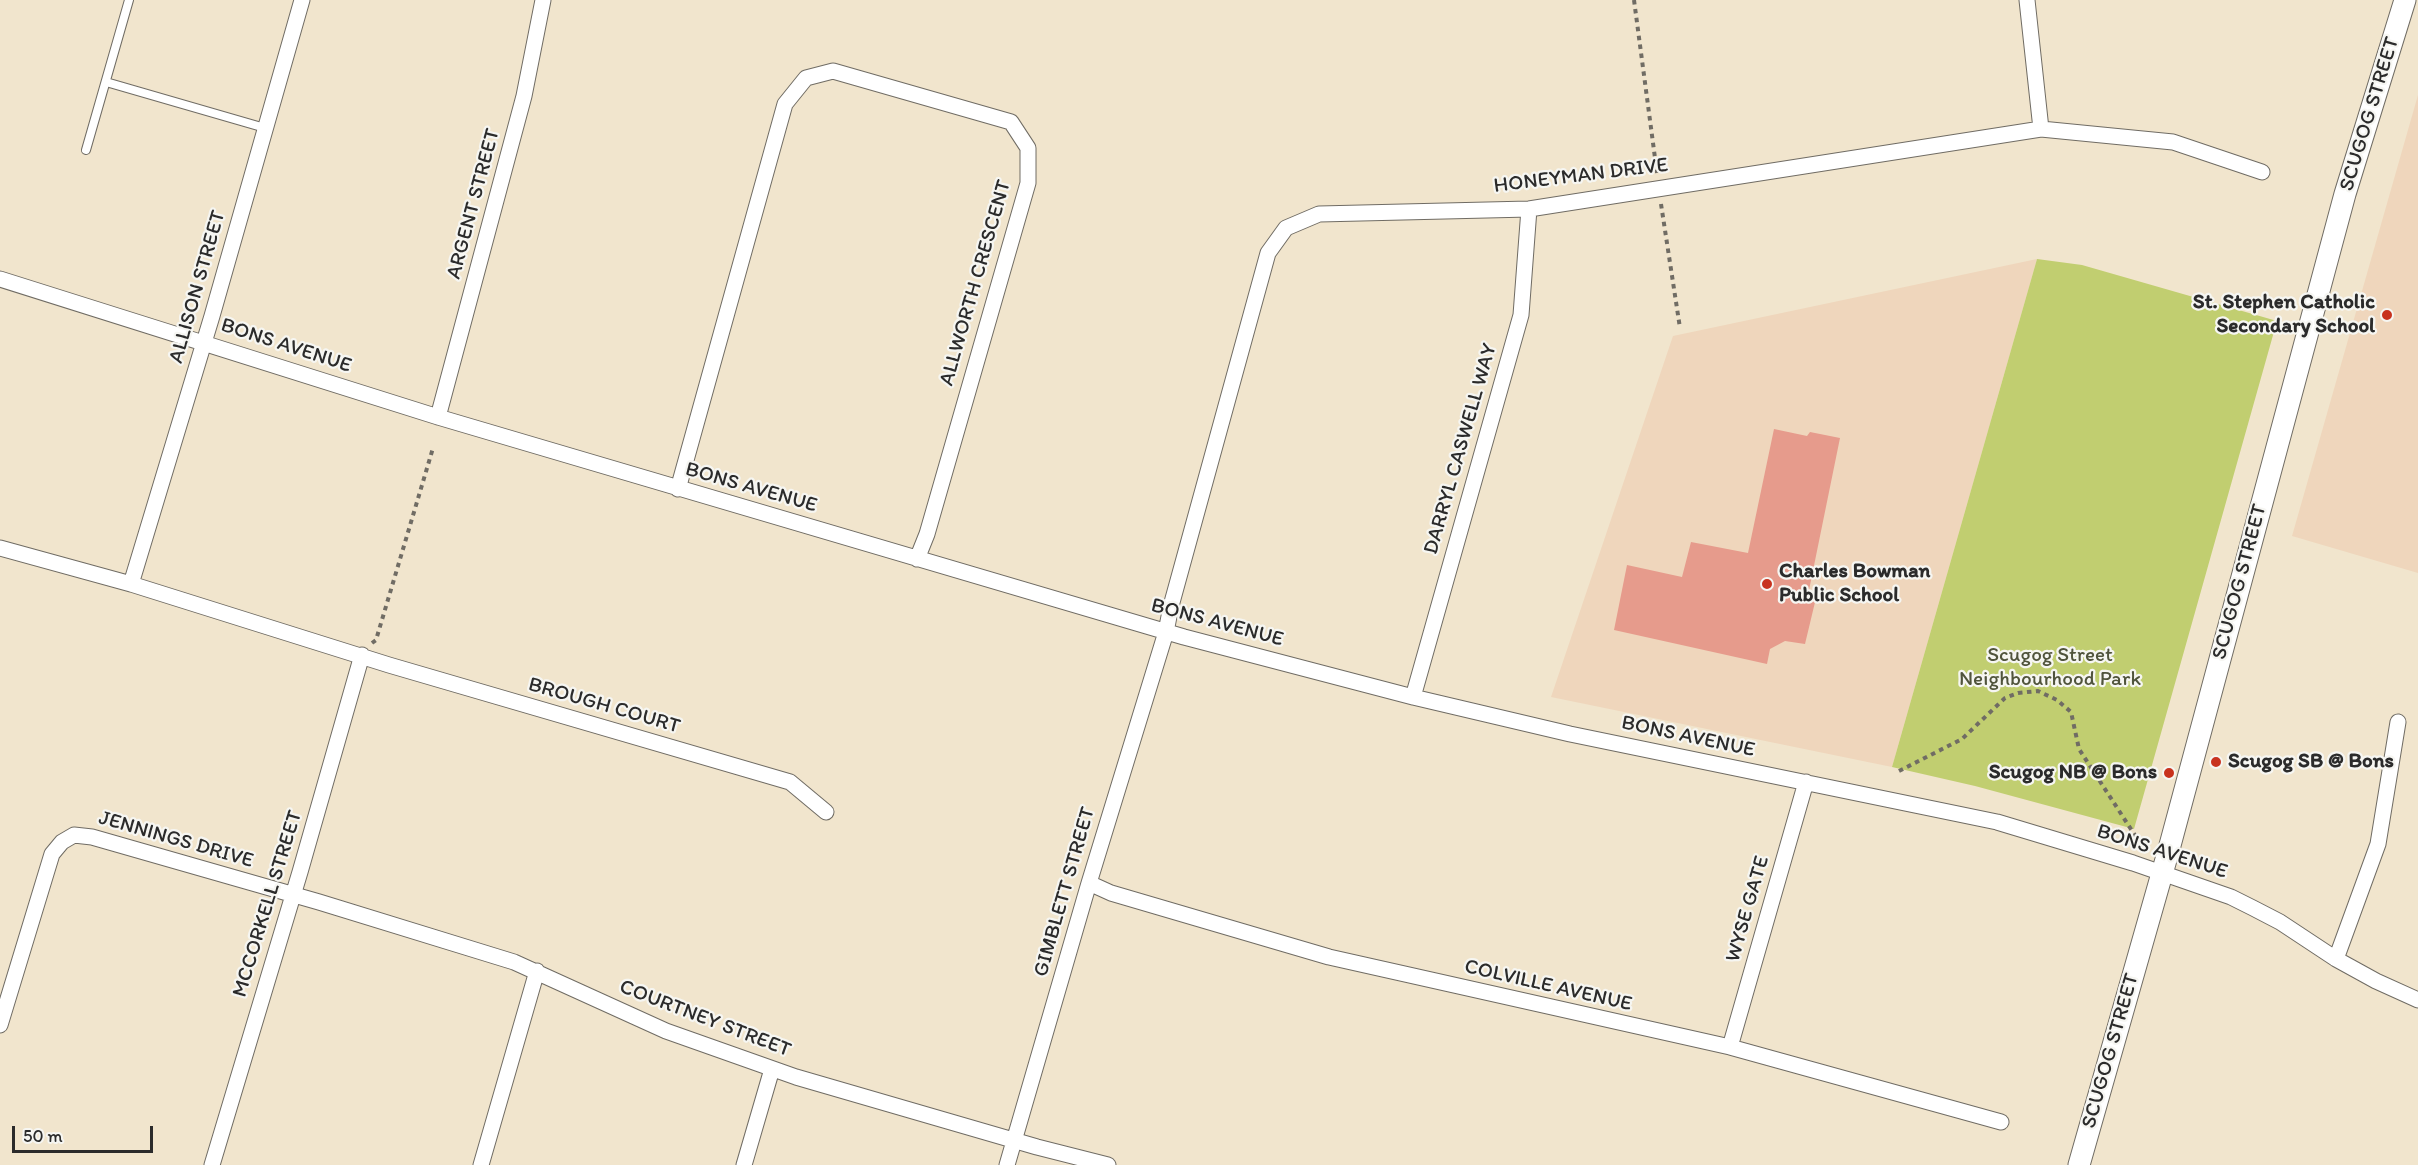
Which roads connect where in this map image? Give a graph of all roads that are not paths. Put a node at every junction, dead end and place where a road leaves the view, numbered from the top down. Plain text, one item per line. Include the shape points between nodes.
1 (129, 0) edge
2 (302, 0) edge
3 (2027, 0) edge
4 (2405, 0) edge
5 (541, 1) edge
6 (106, 82) junction
7 (265, 128) junction
8 (2041, 129) junction
9 (86, 150) dead end
10 (2262, 172) dead end
11 (1529, 208) junction
12 (0, 279) edge
13 (204, 342) junction
14 (438, 417) junction
15 (678, 489) junction
16 (0, 548) edge
17 (917, 559) junction
18 (131, 584) junction
19 (1166, 632) junction
20 (362, 655) junction
21 (1413, 697) junction
22 (2398, 722) dead end
23 (1806, 782) junction
24 (826, 812) dead end
25 (2160, 874) junction
26 (1089, 883) junction
27 (293, 894) junction
28 (2336, 959) junction
29 (537, 971) junction
30 (2418, 1000) edge
31 (0, 1025) edge
32 (1730, 1047) junction
33 (772, 1069) junction
34 (2001, 1122) dead end
35 (1015, 1140) junction
36 (212, 1165) edge
37 (481, 1165) edge
38 (744, 1165) edge
39 (1007, 1165) edge
40 (1108, 1165) edge
41 (2079, 1165) edge

1 - 6 lane
2 - 7 street, ALLISON STREET
3 - 8 street
4 - 25 street, SCUGOG STREET via 2345,194
5 - 14 street, ARGENT STREET via 524,96
6 - 7 lane
6 - 9 lane
7 - 13 street, ALLISON STREET
8 - 10 street, HONEYMAN DRIVE via 2173,142
8 - 11 street, HONEYMAN DRIVE
11 - 19 street, HONEYMAN DRIVE via 1319,214 1286,228 1268,253
11 - 21 street, DARRYL CASWELL WAY via 1521,315
12 - 13 street, BONS AVENUE
13 - 14 street, BONS AVENUE
13 - 18 street, ALLISON STREET
14 - 15 street, BONS AVENUE
15 - 17 street, BONS AVENUE
15 - 17 street, ALLWORTH CRESCENT via 785,104 806,78 833,71 1011,122 1028,148 1028,183
16 - 18 street
17 - 19 street, BONS AVENUE
18 - 20 street
19 - 21 street, BONS AVENUE
19 - 26 street, GIMBLETT STREET
20 - 24 street, BROUGH COURT via 790,782
20 - 27 street, MCCORKELL STREET
21 - 23 street, BONS AVENUE
22 - 28 street via 2378,844
23 - 25 street, BONS AVENUE via 1997,822
23 - 32 street, WYSE GATE
25 - 28 street, BONS AVENUE via 2231,897
25 - 41 street, SCUGOG STREET
26 - 32 street, COLVILLE AVENUE via 1111,893 1329,957
26 - 35 street, GIMBLETT STREET
27 - 29 street, COURTNEY STREET
27 - 31 street, JENNINGS DRIVE via 74,835 52,854
27 - 36 street, MCCORKELL STREET
28 - 30 street, BONS AVENUE
29 - 33 street, COURTNEY STREET via 666,1031
29 - 37 street
32 - 34 street, COLVILLE AVENUE
33 - 35 street, COURTNEY STREET
33 - 38 street
35 - 39 street, GIMBLETT STREET
35 - 40 street, COURTNEY STREET

